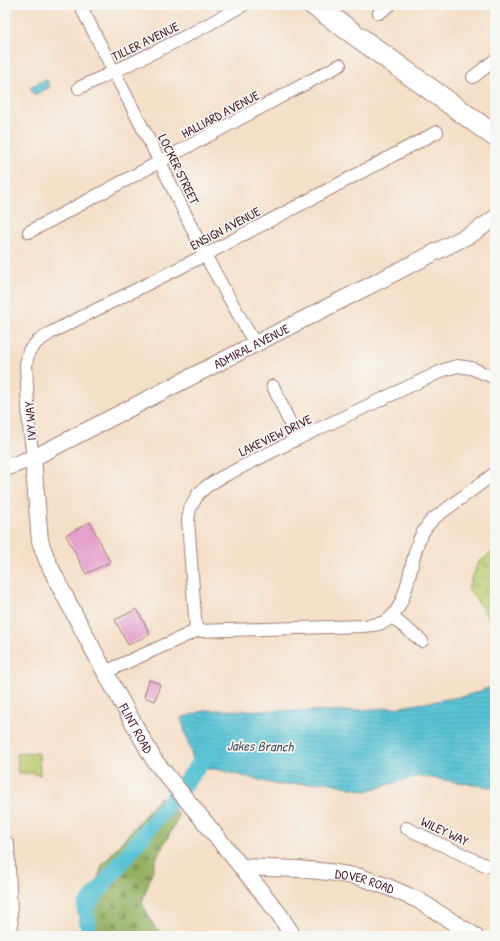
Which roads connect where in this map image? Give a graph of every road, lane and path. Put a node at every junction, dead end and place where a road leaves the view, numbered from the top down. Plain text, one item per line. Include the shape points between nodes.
1 (80, 5) edge
2 (243, 5) edge
3 (314, 5) edge
4 (390, 5) edge
5 (379, 13) dead end
6 (495, 60) edge
7 (340, 65) dead end
8 (114, 72) junction
9 (473, 77) dead end
10 (79, 88) dead end
11 (437, 132) dead end
12 (495, 136) edge
13 (160, 162) junction
14 (495, 218) edge
15 (29, 232) dead end
16 (205, 255) junction
17 (255, 344) junction
18 (29, 351) joint
19 (495, 378) edge
20 (274, 386) dead end
21 (297, 439) junction
22 (33, 458) junction
23 (5, 468) edge
24 (495, 473) edge
25 (36, 491) joint
26 (392, 617) junction
27 (196, 631) junction
28 (422, 641) dead end
29 (105, 672) junction
30 (406, 828) dead end
31 (5, 845) edge
32 (242, 867) junction
33 (495, 867) edge
34 (5, 871) edge
35 (9, 936) edge
36 (294, 936) edge
37 (475, 936) edge

1 - 8 street, LOCKER STREET
2 - 8 street, TILLER AVENUE
3 - 12 highway
4 - 5 street
6 - 9 street
7 - 13 street, HALLIARD AVENUE
8 - 10 street, TILLER AVENUE
8 - 13 street, LOCKER STREET
11 - 16 street, ENSIGN AVENUE
13 - 15 street, HALLIARD AVENUE
13 - 16 street, LOCKER STREET
14 - 17 street, ADMIRAL AVENUE via 475,232
16 - 17 street, LOCKER STREET
16 - 18 street, ENSIGN AVENUE via 52,332 36,342
17 - 22 street, ADMIRAL AVENUE
18 - 22 street, IVY WAY via 26,364
19 - 21 street, LAKEVIEW DRIVE via 471,368 457,366 444,370
20 - 21 street
21 - 27 street, LAKEVIEW DRIVE via 207,486 198,494 190,509 188,520
22 - 23 street, ADMIRAL AVENUE
22 - 25 street, IVY WAY
24 - 26 street via 428,524 419,540 406,590
25 - 29 street, FLINT ROAD via 40,541 47,560
26 - 27 street via 382,623 363,626
26 - 28 street
27 - 29 street
29 - 32 street, FLINT ROAD via 154,760
30 - 33 street, WILEY WAY via 485,865
31 - 34 main road
32 - 36 street, FLINT ROAD
32 - 37 street, DOVER ROAD via 297,869 360,877 418,900
34 - 35 main road

